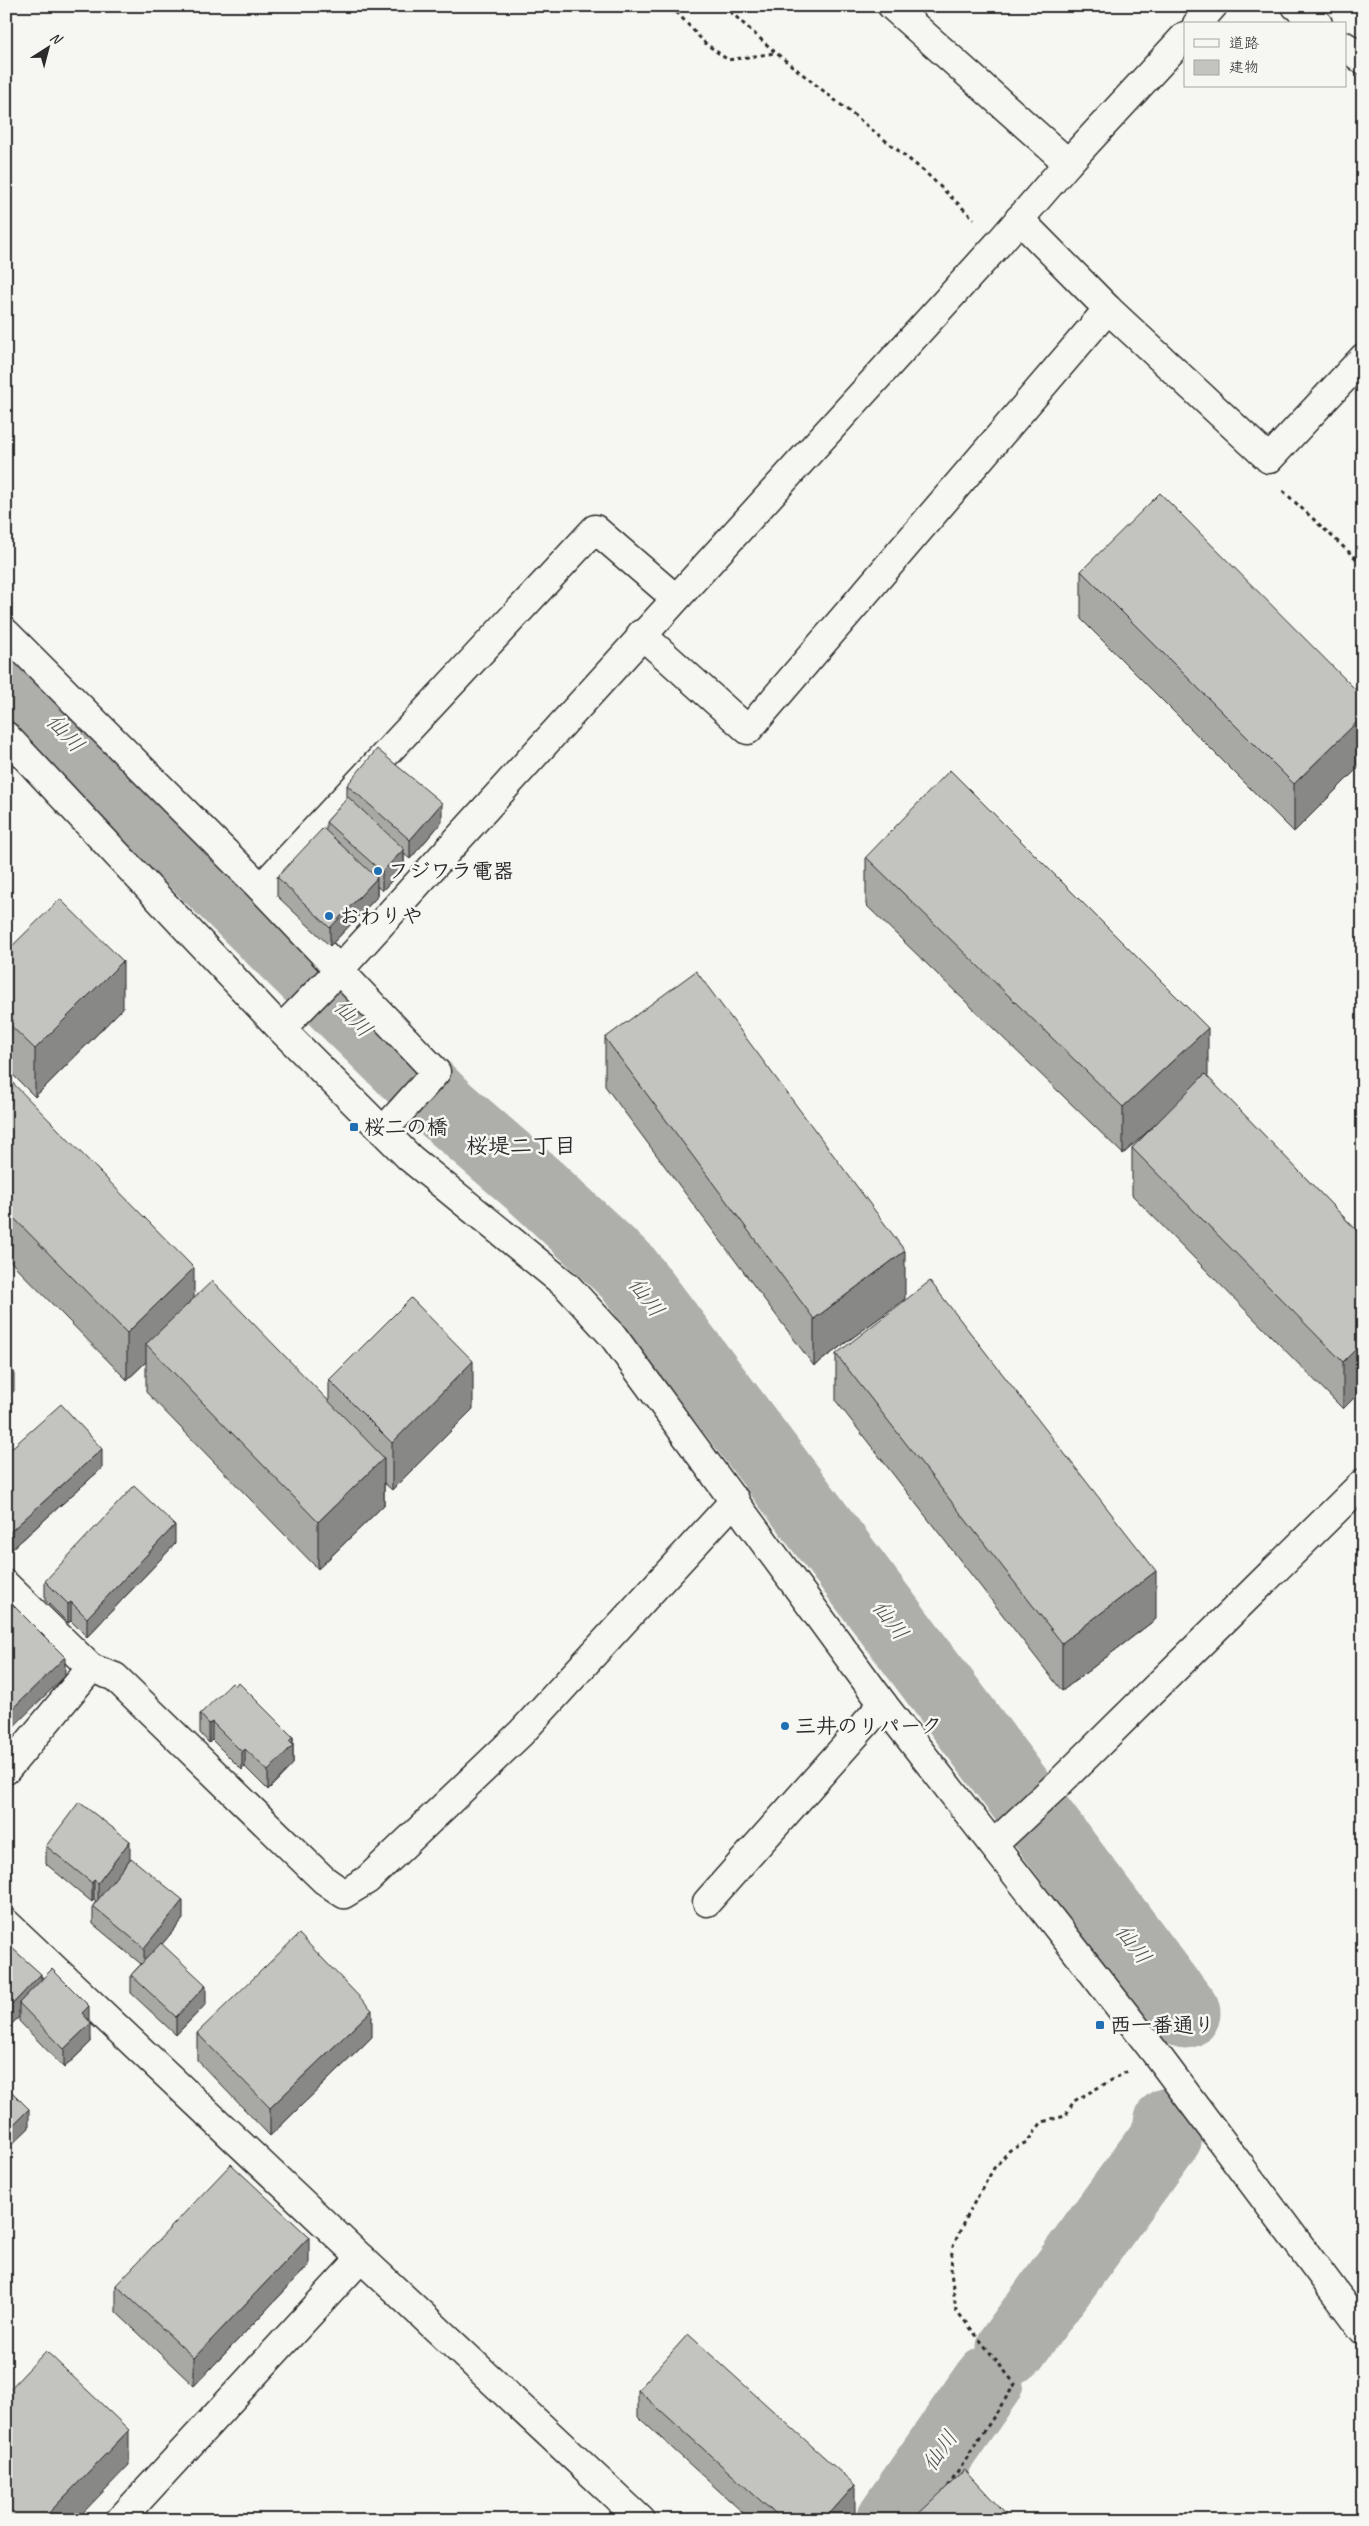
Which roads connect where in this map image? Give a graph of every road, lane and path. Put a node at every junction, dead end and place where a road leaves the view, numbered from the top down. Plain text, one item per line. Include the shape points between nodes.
1 (671, 6) edge
2 (724, 6) edge
3 (892, 6) edge
4 (1213, 6) edge
5 (1296, 6) edge
6 (1199, 22) edge
7 (1316, 22) edge
8 (1184, 37) edge
9 (1346, 47) edge
10 (776, 53) junction
11 (1363, 60) edge
12 (1068, 163) junction
13 (1019, 220) junction
14 (999, 243) junction
15 (1108, 309) junction
16 (1363, 358) edge
17 (675, 598) junction
18 (6, 633) edge
19 (642, 634) junction
20 (6, 736) edge
21 (261, 888) junction
22 (340, 969) junction
23 (281, 1029) junction
24 (383, 1131) junction
25 (1363, 1483) edge
26 (734, 1500) junction
27 (6, 1585) edge
28 (91, 1668) junction
29 (883, 1704) junction
30 (6, 1770) edge
31 (994, 1844) junction
32 (707, 1902) dead end
33 (6, 1923) edge
34 (1157, 2055) junction
35 (361, 2258) junction
36 (1363, 2330) edge
37 (943, 2495) edge
38 (120, 2520) edge
39 (641, 2520) edge

1 - 10 path via 705,43 728,60
2 - 10 path
3 - 12 street
4 - 6 street
5 - 7 street
8 - 12 street
9 - 11 street
10 - 14 path via 925,172
12 - 13 street
13 - 14 street
13 - 15 street
14 - 17 street
15 - 16 street via 1269,459
15 - 19 street via 748,730
17 - 19 street
17 - 21 street via 595,529
18 - 21 street
19 - 22 street
20 - 23 street
21 - 22 street
22 - 23 street
22 - 24 street via 436,1072
23 - 24 street
24 - 26 street via 410,1158 566,1286 613,1336
25 - 31 street
26 - 28 street via 521,1733 367,1880 344,1894 324,1880 115,1676
26 - 29 street
27 - 28 street
28 - 30 street
29 - 31 street
29 - 32 street
31 - 34 street
33 - 35 street
34 - 36 street
34 - 37 path via 1074,2101 1065,2116 1042,2122 1027,2142 1010,2150 994,2168 966,2217 952,2249 951,2272 956,2310 1015,2384
35 - 38 street
35 - 39 street

